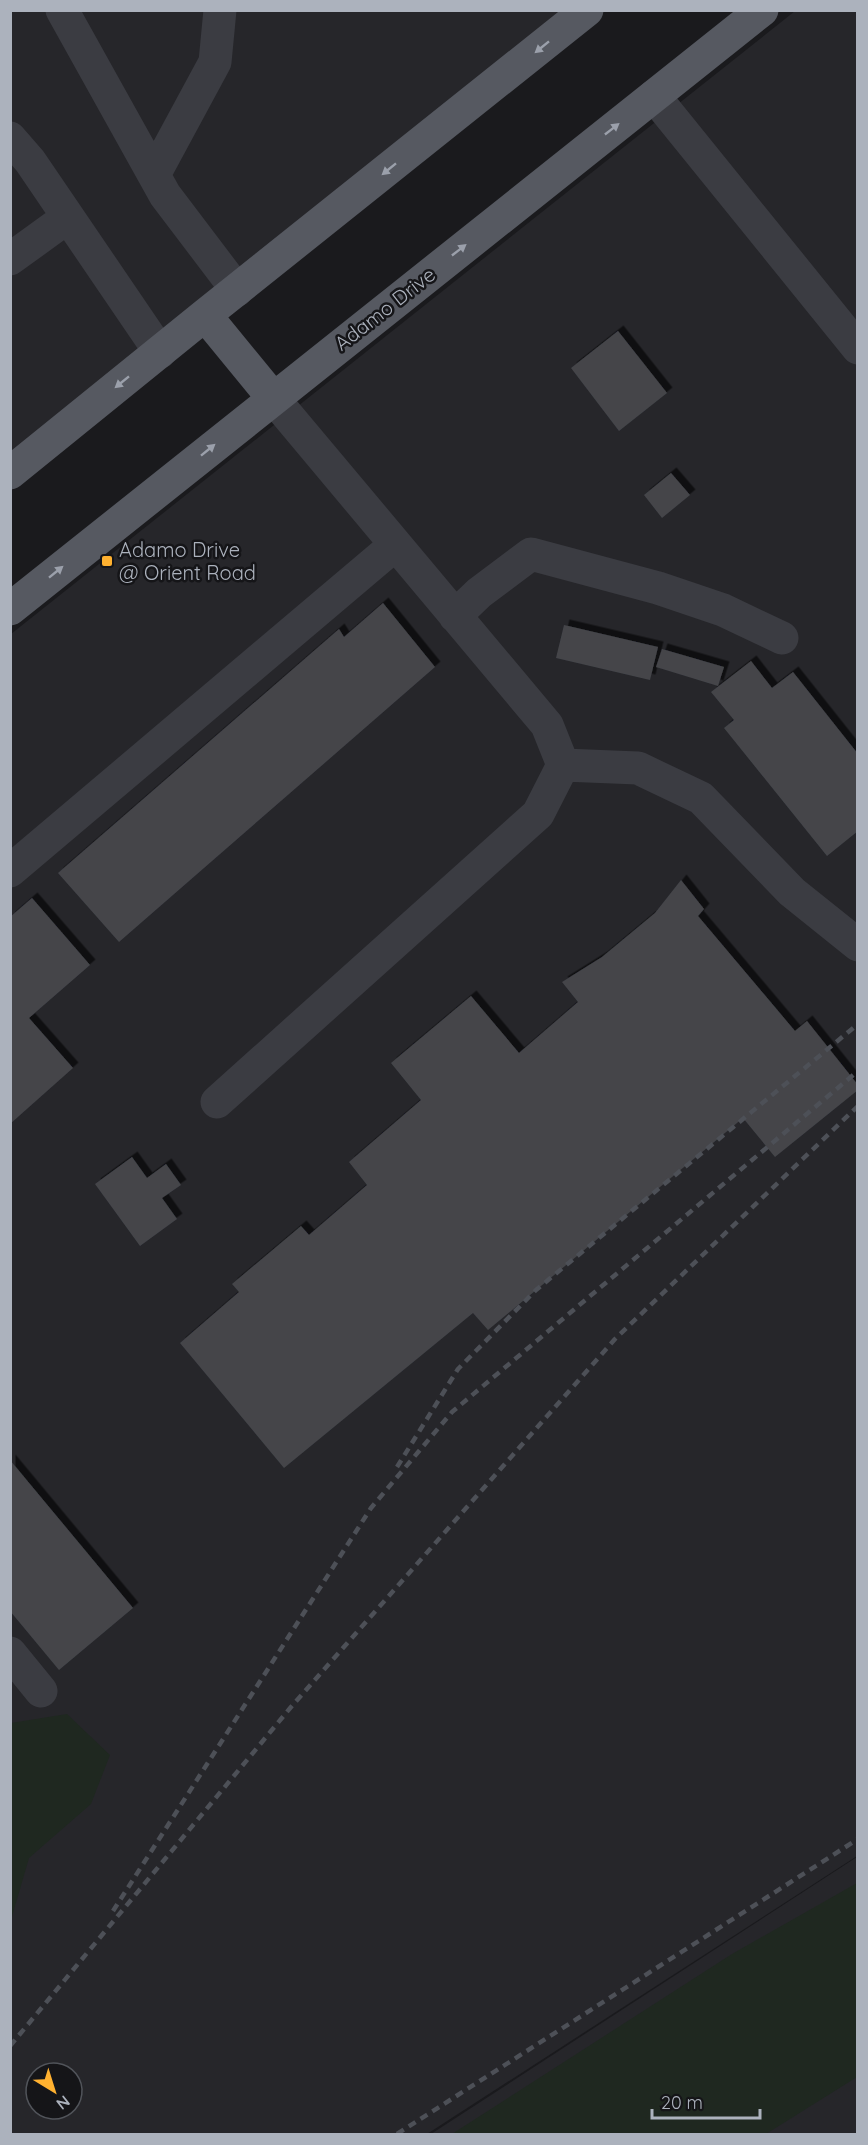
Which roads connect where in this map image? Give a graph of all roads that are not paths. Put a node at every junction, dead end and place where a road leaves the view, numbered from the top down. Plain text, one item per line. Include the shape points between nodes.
1 (62, 10) edge
2 (220, 10) edge
3 (587, 10) edge
4 (762, 10) edge
5 (654, 96) junction
6 (10, 138) edge
7 (154, 175) junction
8 (68, 217) junction
9 (10, 259) edge
10 (237, 290) junction
11 (205, 315) junction
12 (858, 348) edge
13 (159, 352) junction
14 (273, 398) junction
15 (10, 472) edge
16 (395, 545) junction
17 (10, 609) edge
18 (455, 616) junction
19 (782, 638) dead end
20 (563, 765) junction
21 (10, 871) edge
22 (858, 945) edge
23 (218, 1102) dead end
24 (10, 1653) edge
25 (41, 1691) dead end

1 - 7 lane
2 - 7 lane via 215,62
3 -> 10 main road
4 - 5 main road, Adamo Drive
5 - 12 lane
14 -> 5 main road, Adamo Drive
6 - 8 lane
7 - 10 lane
8 - 9 lane
8 - 13 lane
10 - 11 main road
11 - 13 main road
11 - 14 main road
13 -> 15 main road
14 - 16 lane
17 -> 14 main road, Adamo Drive
16 - 18 lane
16 - 21 lane
18 - 19 lane via 531,554 658,588 723,610
18 - 20 lane via 546,725
20 - 22 lane via 638,768 701,798 792,892
20 - 23 lane via 538,814
24 - 25 lane

